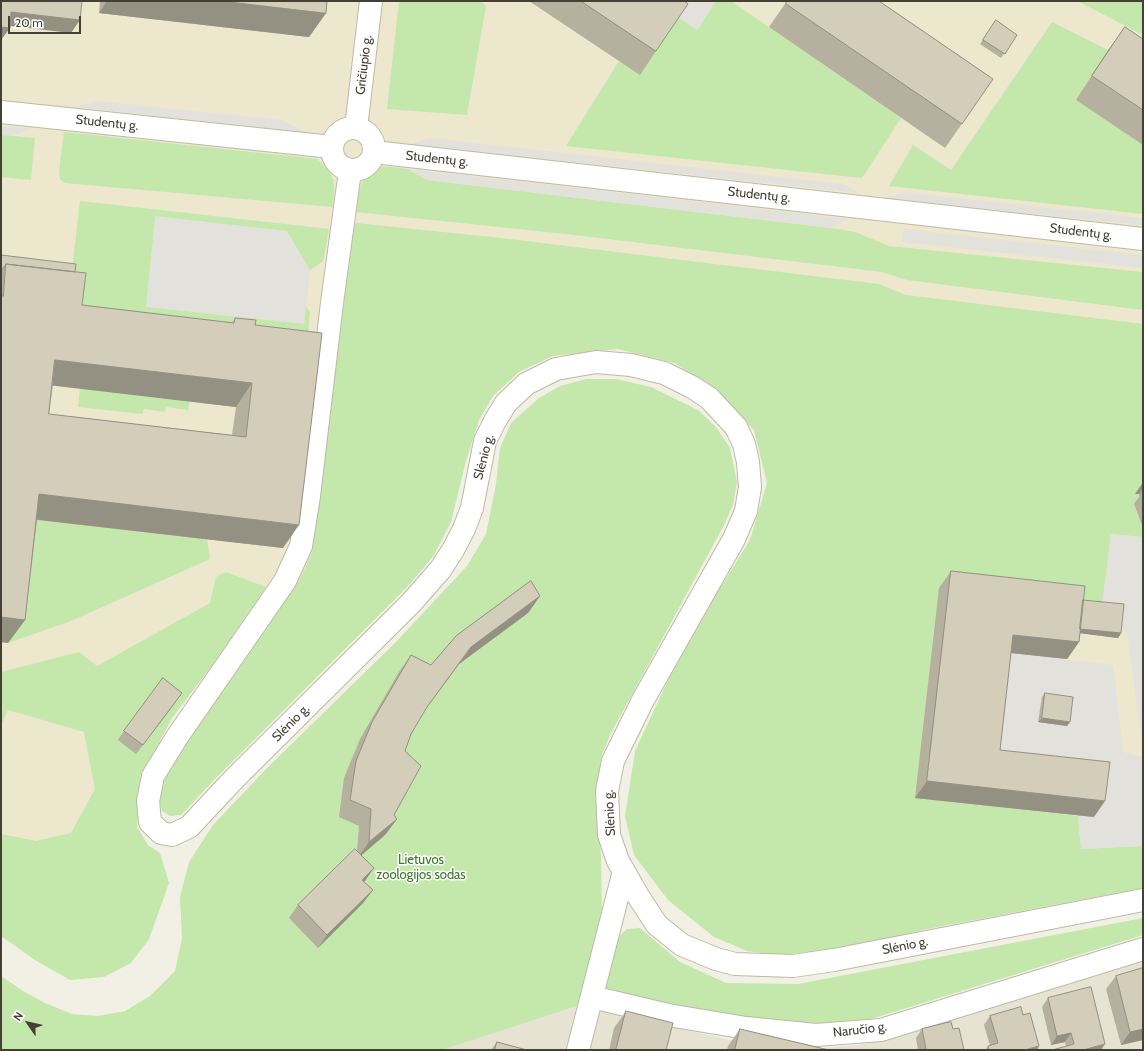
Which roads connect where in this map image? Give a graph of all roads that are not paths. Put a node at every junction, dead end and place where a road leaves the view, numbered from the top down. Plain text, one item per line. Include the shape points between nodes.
1 (371, 1) edge
2 (1, 112) edge
3 (356, 128) junction
4 (332, 147) junction
5 (374, 152) junction
6 (350, 170) junction
7 (1143, 239) edge
8 (624, 872) junction
9 (1143, 900) edge
10 (1143, 949) edge
11 (592, 997) junction
12 (578, 1050) edge

1 - 3 street, Gričiupio g.
2 - 4 street, Studentų g.
3 - 4 street via 340,132
3 - 5 street via 368,134 374,145
4 - 6 street via 338,165
5 - 6 street via 372,160 366,166
5 - 7 street, Studentų g.
6 - 8 street, Slėnio g. via 309,496 300,546 285,581 153,776 148,801 150,822 161,833 172,835 189,827 411,603 440,570 464,529 472,508 485,441 506,404 526,384 556,369 596,362 613,362 664,373 709,398 736,427 744,444 750,487 746,511 734,539 643,700 613,761 607,791 609,835
8 - 9 street, Slėnio g. via 657,925 682,945 735,964 768,966 793,966 834,960
8 - 11 street
10 - 11 street, Naručio g. via 881,1030 816,1035 746,1028 668,1015
11 - 12 street

